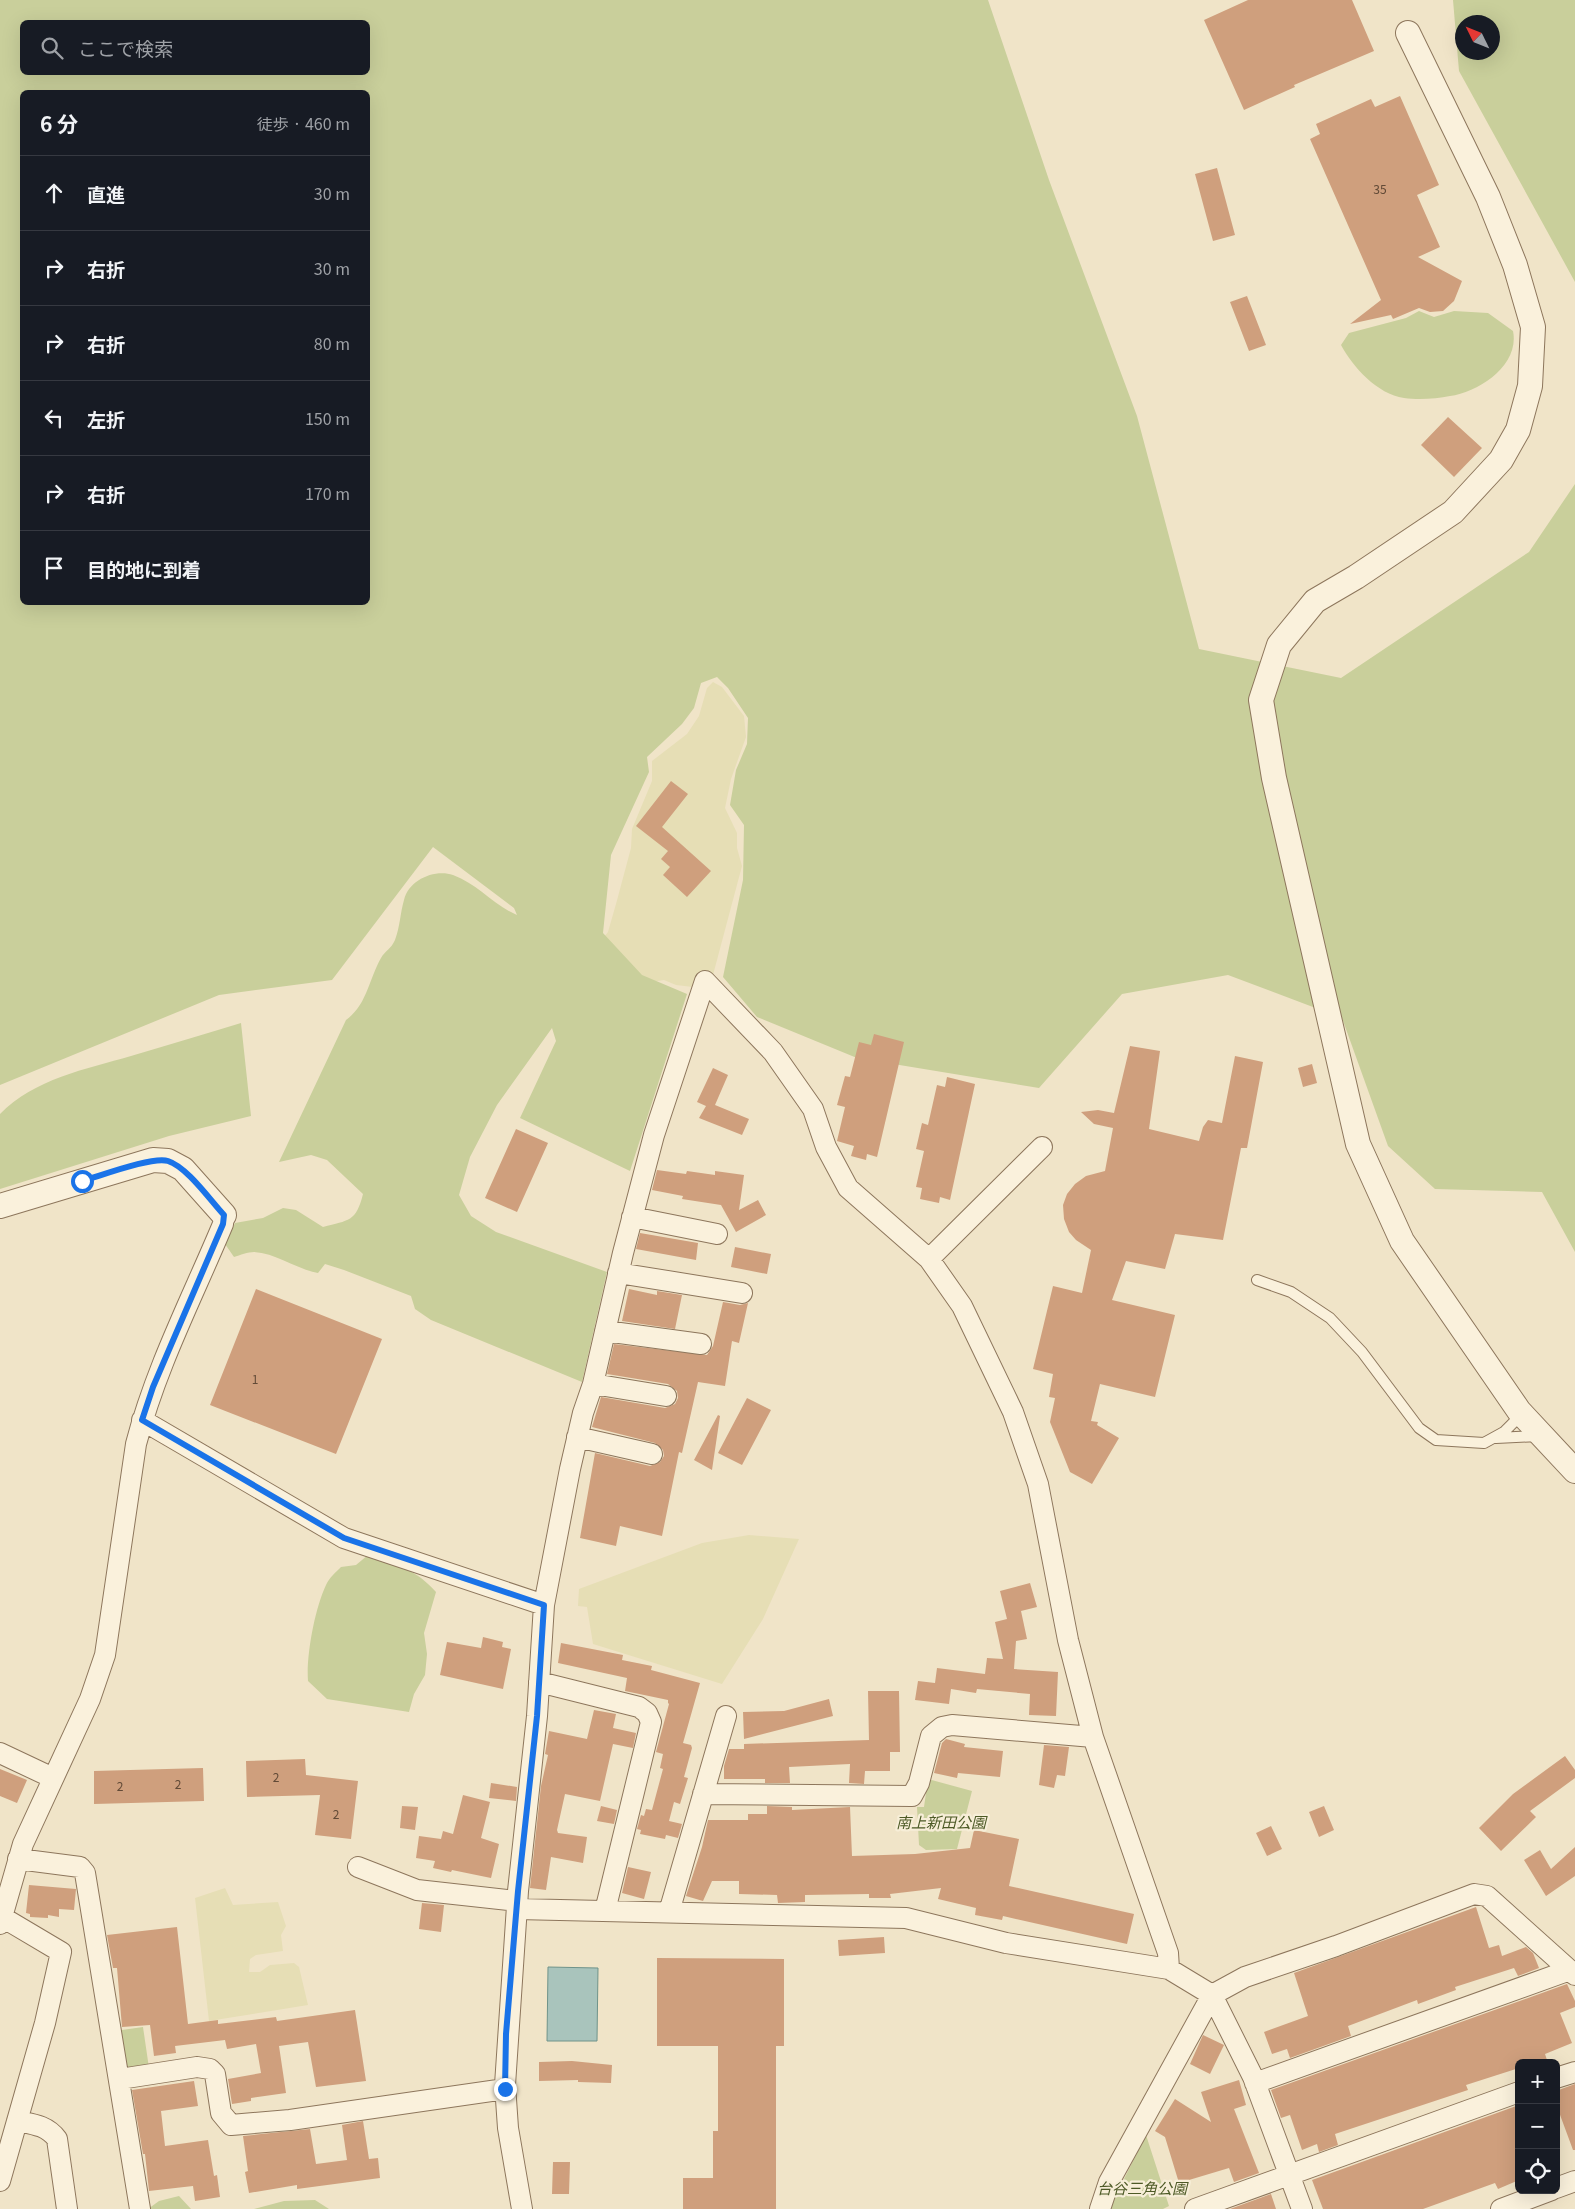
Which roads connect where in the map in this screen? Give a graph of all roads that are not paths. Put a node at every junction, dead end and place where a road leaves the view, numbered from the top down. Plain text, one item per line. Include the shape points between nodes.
1 (1408, 33) dead end
2 (1042, 1147) dead end
3 (0, 1206) edge
4 (224, 1215) joint
5 (632, 1217) junction
6 (717, 1234) dead end
7 (929, 1259) junction
8 (618, 1273) junction
9 (1257, 1280) dead end
10 (742, 1293) dead end
11 (605, 1331) junction
12 (700, 1344) dead end
13 (593, 1384) junction
14 (666, 1396) dead end
15 (1519, 1411) junction
16 (142, 1420) junction
17 (1543, 1436) junction
18 (578, 1437) junction
19 (1493, 1438) junction
20 (652, 1454) dead end
21 (1575, 1471) edge
22 (544, 1605) junction
23 (539, 1682) junction
24 (726, 1716) dead end
25 (1093, 1737) junction
26 (0, 1754) edge
27 (53, 1778) junction
28 (703, 1794) junction
29 (18, 1859) junction
30 (358, 1867) dead end
31 (517, 1905) junction
32 (605, 1911) junction
33 (669, 1912) junction
34 (1, 1919) edge
35 (1169, 1969) junction
36 (1572, 1972) edge
37 (1212, 1995) junction
38 (1575, 2072) edge
39 (1560, 2077) edge
40 (120, 2079) junction
41 (1255, 2083) junction
42 (505, 2089) junction
43 (1515, 2093) edge
44 (17, 2121) junction
45 (1289, 2175) junction
46 (1575, 2180) edge
47 (0, 2181) edge
48 (1560, 2186) edge
49 (1541, 2194) edge
50 (67, 2209) edge
51 (140, 2209) edge
52 (522, 2209) edge
53 (1100, 2209) edge
54 (1196, 2209) edge
55 (1302, 2209) edge
56 (1501, 2209) edge

1 - 15 street via 1488,197 1515,265 1533,327 1530,386 1518,430 1501,460 1453,512 1315,601 1279,645 1261,700 1274,778 1358,1144 1402,1241
2 - 7 street
3 - 4 street via 153,1160 168,1161 182,1169
4 - 16 street
5 - 6 street
5 - 7 street via 654,1135 705,981 773,1052 813,1109 826,1147 848,1188
5 - 8 street
7 - 25 street via 962,1306 1013,1412 1038,1484 1068,1640
8 - 10 street
8 - 11 street
9 - 19 lane via 1291,1292 1330,1318 1362,1352 1419,1428 1436,1440 1484,1443
11 - 12 street
11 - 13 street
13 - 14 street
13 - 18 street
15 - 17 street
15 - 19 lane via 1516,1420
16 - 22 street via 344,1538
16 - 27 street via 105,1655 90,1699
17 - 19 lane
17 - 21 street
18 - 20 street
18 - 22 street
22 - 23 street
23 - 31 street
23 - 32 street via 639,1707 651,1722
24 - 28 street
25 - 28 street via 952,1725 942,1727 931,1736 919,1783 912,1796
25 - 35 street via 1168,1953
26 - 27 street
27 - 29 street
28 - 33 street
29 - 34 street
29 - 40 street via 80,1868 85,1873
30 - 31 street via 417,1890
31 - 32 street
31 - 42 street via 506,2034
32 - 33 street
33 - 35 street via 906,1918 1006,1943
34 - 44 street via 61,1952
35 - 37 street
36 - 37 street via 1487,1896 1474,1894 1245,1977
36 - 41 street
37 - 41 street
37 - 53 street via 1109,2182
38 - 39 street
40 - 42 street via 197,2067 210,2069 215,2074 221,2113 231,2125 290,2120
40 - 51 street
41 - 45 street
42 - 52 street via 508,2128
43 - 45 street
44 - 47 street
44 - 50 street via 41,2126 52,2131 57,2139
45 - 54 street
45 - 55 street
46 - 48 street
49 - 56 street

